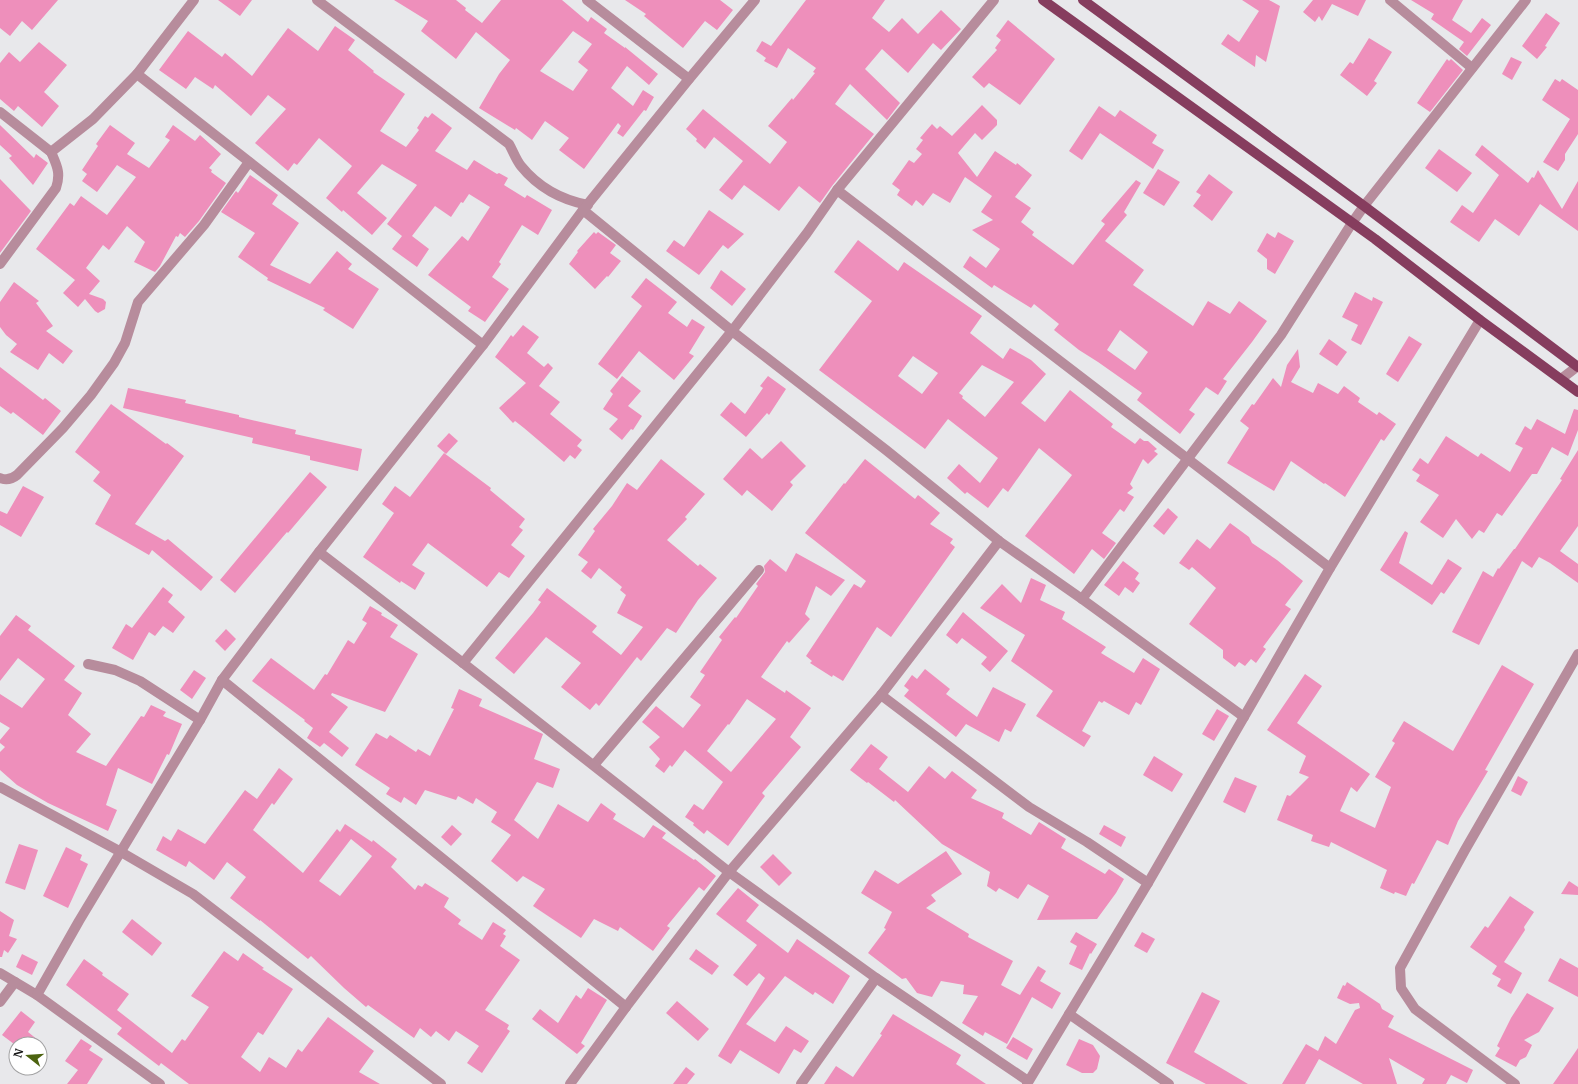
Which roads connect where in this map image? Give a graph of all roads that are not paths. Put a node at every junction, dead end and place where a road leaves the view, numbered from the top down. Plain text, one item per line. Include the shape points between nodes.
1 (194, 0) edge
2 (317, 0) edge
3 (587, 0) edge
4 (755, 0) edge
5 (994, 0) edge
6 (1043, 0) edge
7 (1083, 0) edge
8 (1390, 0) edge
9 (1526, 0) edge
10 (1472, 68) junction
11 (137, 74) junction
12 (689, 79) junction
13 (0, 112) edge
14 (52, 152) junction
15 (249, 162) junction
16 (837, 190) junction
17 (1364, 206) junction
18 (586, 208) junction
19 (1352, 223) junction
20 (0, 264) edge
21 (1480, 320) junction
22 (732, 331) junction
23 (483, 345) junction
24 (1578, 367) edge
25 (1561, 379) junction
26 (1578, 392) edge
27 (1188, 459) junction
28 (0, 478) edge
29 (998, 541) junction
30 (320, 552) junction
31 (1330, 568) junction
32 (759, 570) dead end
33 (1082, 599) junction
34 (1578, 654) edge
35 (463, 663) junction
36 (88, 664) dead end
37 (222, 680) junction
38 (882, 695) junction
39 (1244, 717) junction
40 (200, 720) junction
41 (594, 765) junction
42 (0, 787) edge
43 (120, 852) junction
44 (729, 872) junction
45 (1148, 883) junction
46 (0, 974) edge
47 (876, 978) junction
48 (15, 982) junction
49 (37, 995) junction
50 (0, 1002) edge
51 (626, 1006) junction
52 (1069, 1014) junction
53 (1028, 1083) edge
54 (160, 1084) edge
55 (441, 1084) edge
56 (570, 1084) edge
57 (801, 1084) edge
58 (1169, 1084) edge
59 (1515, 1084) edge

1 - 11 street
2 - 18 street via 510,144 520,165 531,177 552,193
3 - 12 street
4 - 12 street
5 - 16 street
6 - 19 main road
7 - 17 main road
8 - 10 street
9 - 10 street
10 - 17 street
11 - 14 street via 93,119
11 - 15 street
12 - 18 street
13 - 14 street
14 - 20 street via 59,171 56,188
15 - 23 street
15 - 28 street via 204,225 138,302 125,344 91,395 17,475 7,480
16 - 22 street
16 - 27 street
17 - 19 street
17 - 24 main road
18 - 22 street
18 - 23 street
19 - 21 main road
19 - 27 street via 1282,335
21 - 25 main road
21 - 31 street
22 - 29 street
22 - 35 street
23 - 30 street
24 - 25 street
25 - 26 main road
27 - 31 street
27 - 33 street
29 - 33 street
29 - 38 street
30 - 35 street
30 - 37 street
31 - 39 street
32 - 41 street
33 - 39 street
34 - 59 street via 1400,968 1401,988 1415,1009
35 - 41 street
36 - 40 street via 115,670 140,681
37 - 40 street
37 - 51 street
38 - 44 street
38 - 45 street via 1029,807
39 - 45 street
40 - 43 street
41 - 44 street
42 - 43 street
43 - 49 street
43 - 55 street via 192,894
44 - 47 street
44 - 51 street
45 - 52 street
46 - 48 street
47 - 53 street
47 - 57 street
48 - 49 street
48 - 50 street
49 - 54 street
51 - 56 street
52 - 53 street
52 - 58 street

